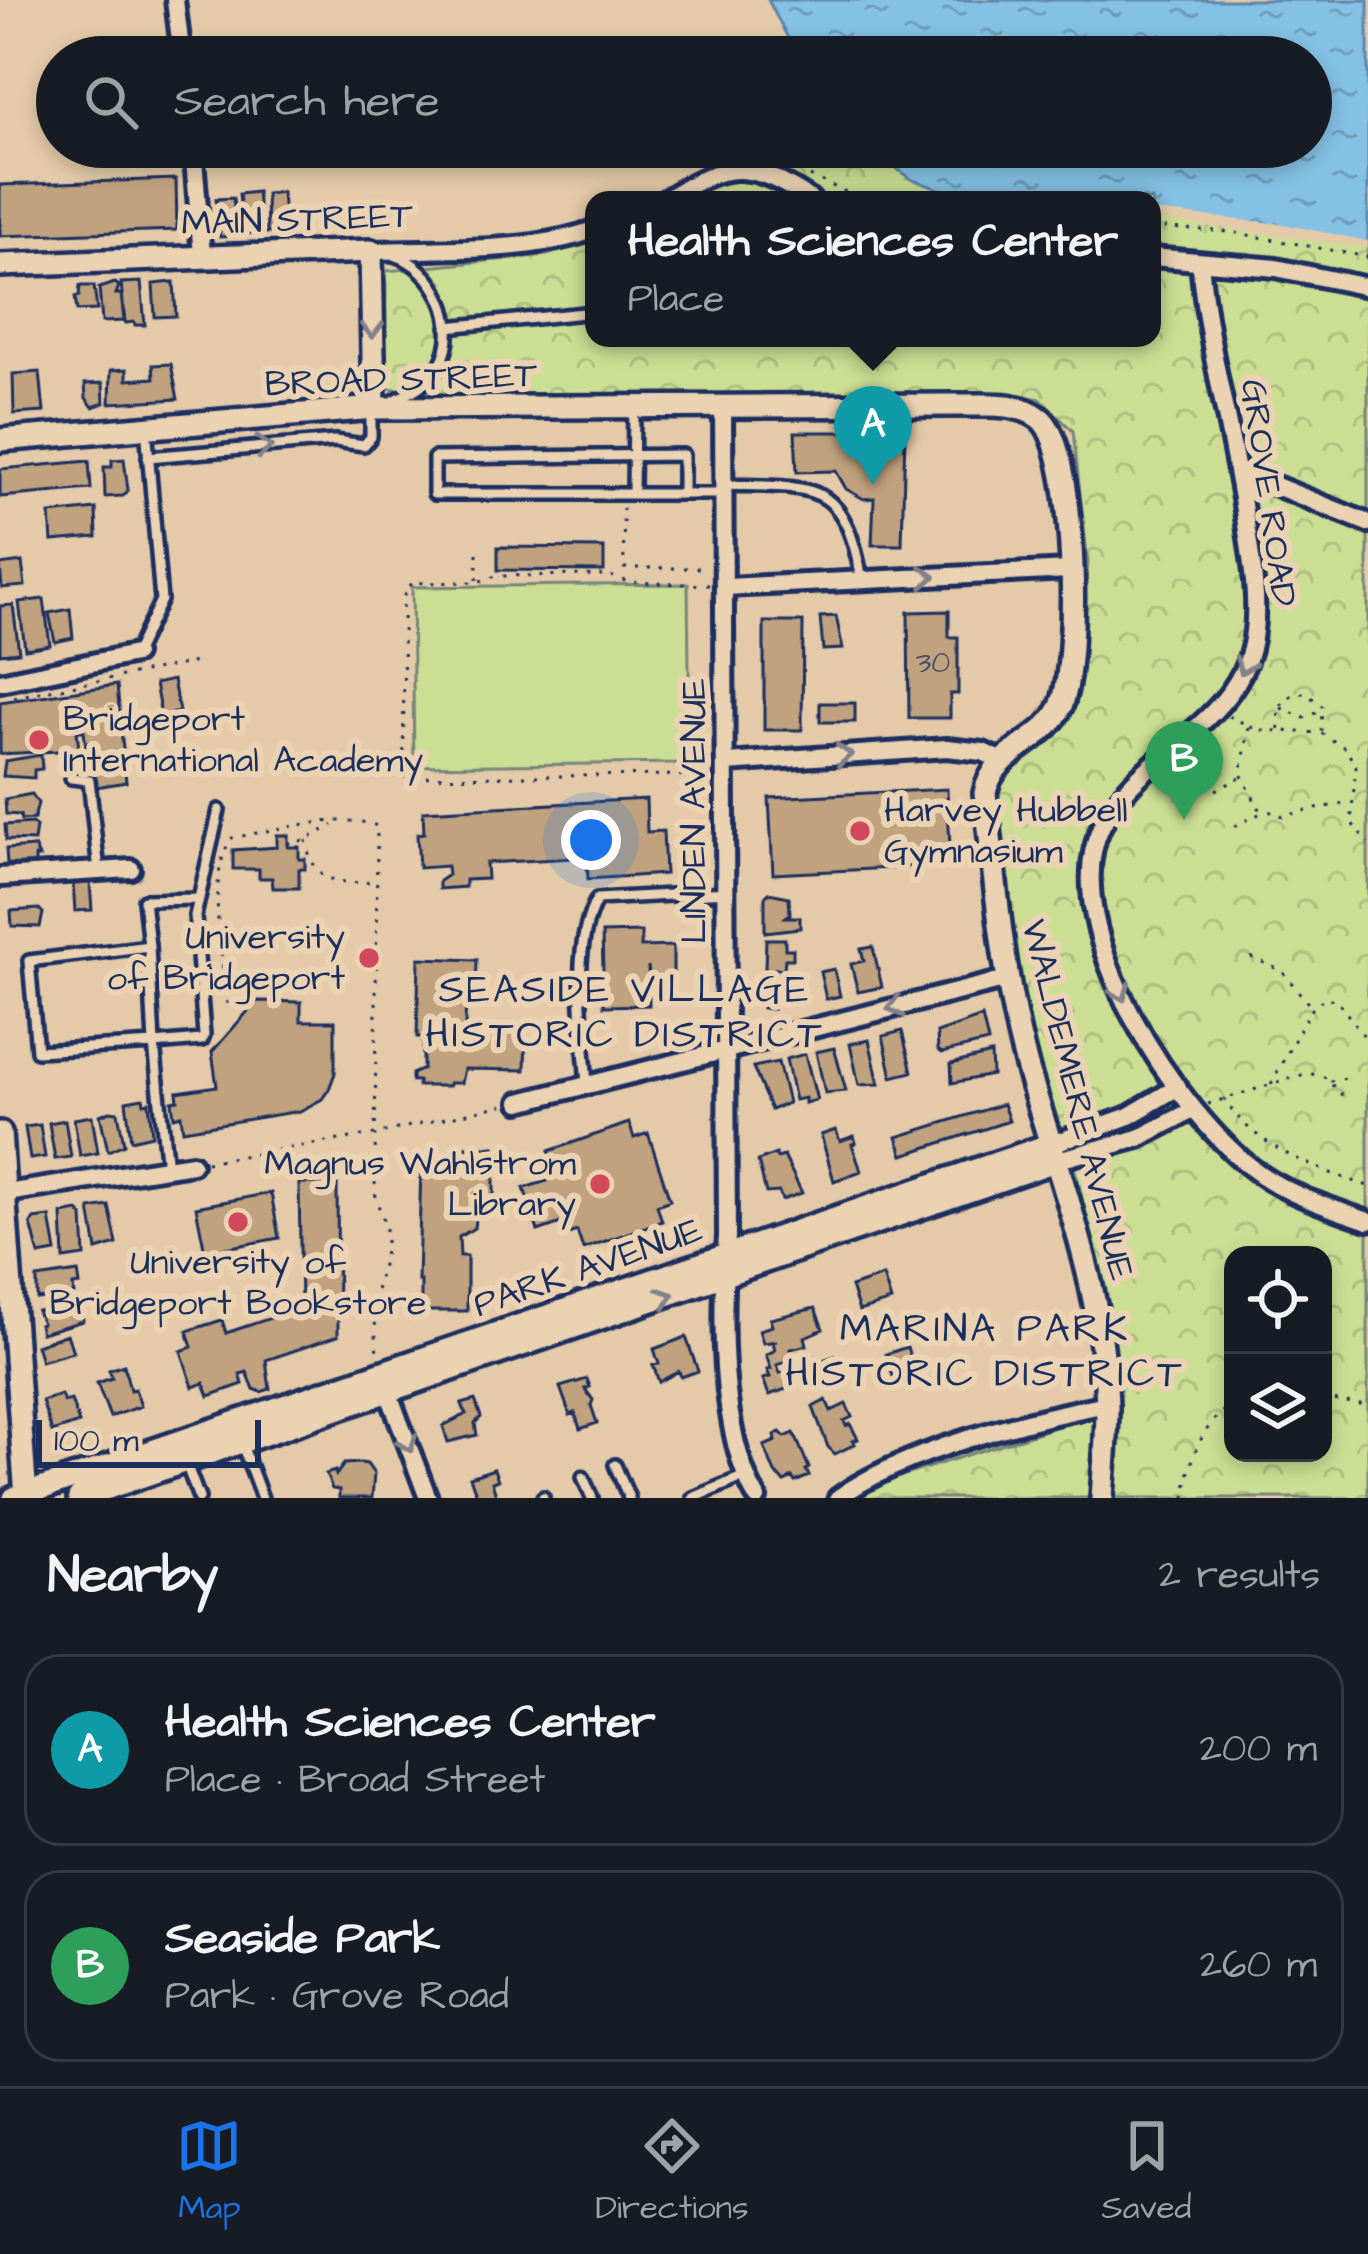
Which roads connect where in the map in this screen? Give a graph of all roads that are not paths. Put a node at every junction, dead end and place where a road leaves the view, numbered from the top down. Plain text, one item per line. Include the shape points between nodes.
1 (175, 0) edge
2 (179, 36) edge
3 (195, 168) edge
4 (680, 191) edge
5 (796, 191) edge
6 (585, 232) edge
7 (371, 251) junction
8 (202, 256) junction
9 (1161, 258) edge
10 (1200, 262) junction
11 (0, 265) edge
12 (1368, 287) edge
13 (585, 313) edge
14 (447, 327) junction
15 (723, 406) junction
16 (634, 407) junction
17 (372, 408) junction
18 (0, 440) edge
19 (147, 444) junction
20 (633, 456) junction
21 (1239, 471) junction
22 (724, 489) junction
23 (628, 494) junction
24 (683, 494) junction
25 (1368, 523) edge
26 (1070, 570) junction
27 (862, 580) junction
28 (726, 584) junction
29 (135, 654) joint
30 (0, 682) edge
31 (1002, 760) junction
32 (728, 763) junction
33 (71, 778) dead end
34 (219, 810) dead end
35 (130, 869) dead end
36 (99, 871) junction
37 (0, 878) edge
38 (727, 892) junction
39 (199, 899) junction
40 (149, 946) junction
41 (1008, 979) junction
42 (154, 1044) junction
43 (726, 1048) junction
44 (587, 1084) junction
45 (1178, 1087) junction
46 (520, 1102) road end
47 (1196, 1113) junction
48 (0, 1133) edge
49 (1055, 1152) junction
50 (192, 1164) road end
51 (167, 1168) junction
52 (2, 1194) edge
53 (1368, 1221) edge
54 (724, 1266) junction
55 (384, 1383) junction
56 (1107, 1404) junction
57 (241, 1442) junction
58 (185, 1461) junction
59 (615, 1465) dead end
60 (745, 1476) junction
61 (583, 1477) dead end
62 (261, 1495) edge
63 (21, 1497) edge
64 (79, 1498) edge
65 (199, 1498) edge
66 (245, 1498) edge
67 (428, 1498) edge
68 (592, 1498) edge
69 (629, 1498) edge
70 (694, 1498) edge
71 (757, 1498) edge
72 (838, 1498) edge
73 (1102, 1498) edge

1 - 2 street
3 - 8 street
4 - 5 street via 734,169
6 - 7 street, MAIN STREET via 504,246
7 - 8 street, MAIN STREET
7 - 14 lane via 418,266 435,287
7 -> 17 street
8 - 11 street, MAIN STREET
9 - 10 street
10 - 12 street
10 - 21 street, GROVE ROAD
13 - 14 lane
14 - 17 lane via 445,352 429,379
15 - 16 street, BROAD STREET
15 - 22 street, LINDEN AVENUE
15 - 26 street, BROAD STREET via 1021,407 1050,429 1060,451
16 - 17 street, BROAD STREET
16 - 20 lane
17 - 19 street, BROAD STREET
19 -> 17 lane via 364,445
18 - 19 street, BROAD STREET
19 - 29 lane via 161,600
20 - 23 lane
20 - 23 lane via 434,458 434,494
20 - 24 lane via 683,455
21 - 25 street
21 -> 45 street, GROVE ROAD via 1255,589 1248,663 1217,709 1132,781 1101,827 1092,859 1093,900 1126,1008
22 - 24 lane
22 - 27 lane via 822,494 847,523
22 - 28 street, LINDEN AVENUE
23 - 24 lane
27 -> 26 street
26 - 31 street via 1060,708
27 - 28 street
28 - 32 street, LINDEN AVENUE
29 - 30 street
32 -> 31 street via 947,748
31 - 41 street, WALDEMERE AVENUE via 985,794
32 - 38 street, LINDEN AVENUE
33 - 36 lane via 89,781
34 - 39 lane
35 - 36 street
36 - 37 street
38 - 43 street, LINDEN AVENUE
38 - 44 lane via 597,899 586,932 581,1007
39 - 40 lane via 144,900
39 - 42 lane via 204,1035
40 - 42 lane
40 - 42 lane via 28,961 37,1051
41 -> 43 street
41 - 49 street, WALDEMERE AVENUE
42 - 51 lane
43 - 44 street
43 - 54 street, LINDEN AVENUE
44 - 46 street
45 - 47 street, GROVE ROAD
45 - 49 street, PARK AVENUE
47 - 49 street, PARK AVENUE via 1139,1138
47 - 53 street, GROVE ROAD via 1263,1176
48 - 52 street
49 - 54 street, PARK AVENUE
49 - 56 street, WALDEMERE AVENUE via 1091,1291
50 - 51 street
51 - 52 street
52 - 63 street
54 - 55 street, PARK AVENUE
54 - 60 street, LINDEN AVENUE via 731,1412
55 - 57 street, PARK AVENUE
55 - 63 street, PARK AVENUE
55 -> 67 street
56 - 72 street via 943,1449
56 - 73 street, WALDEMERE AVENUE
57 - 58 street, PARK AVENUE
57 - 62 lane
58 - 64 street, PARK AVENUE
58 - 65 lane
59 - 69 lane
60 - 70 lane
60 - 71 street, LINDEN AVENUE
61 - 68 lane
62 - 66 lane

